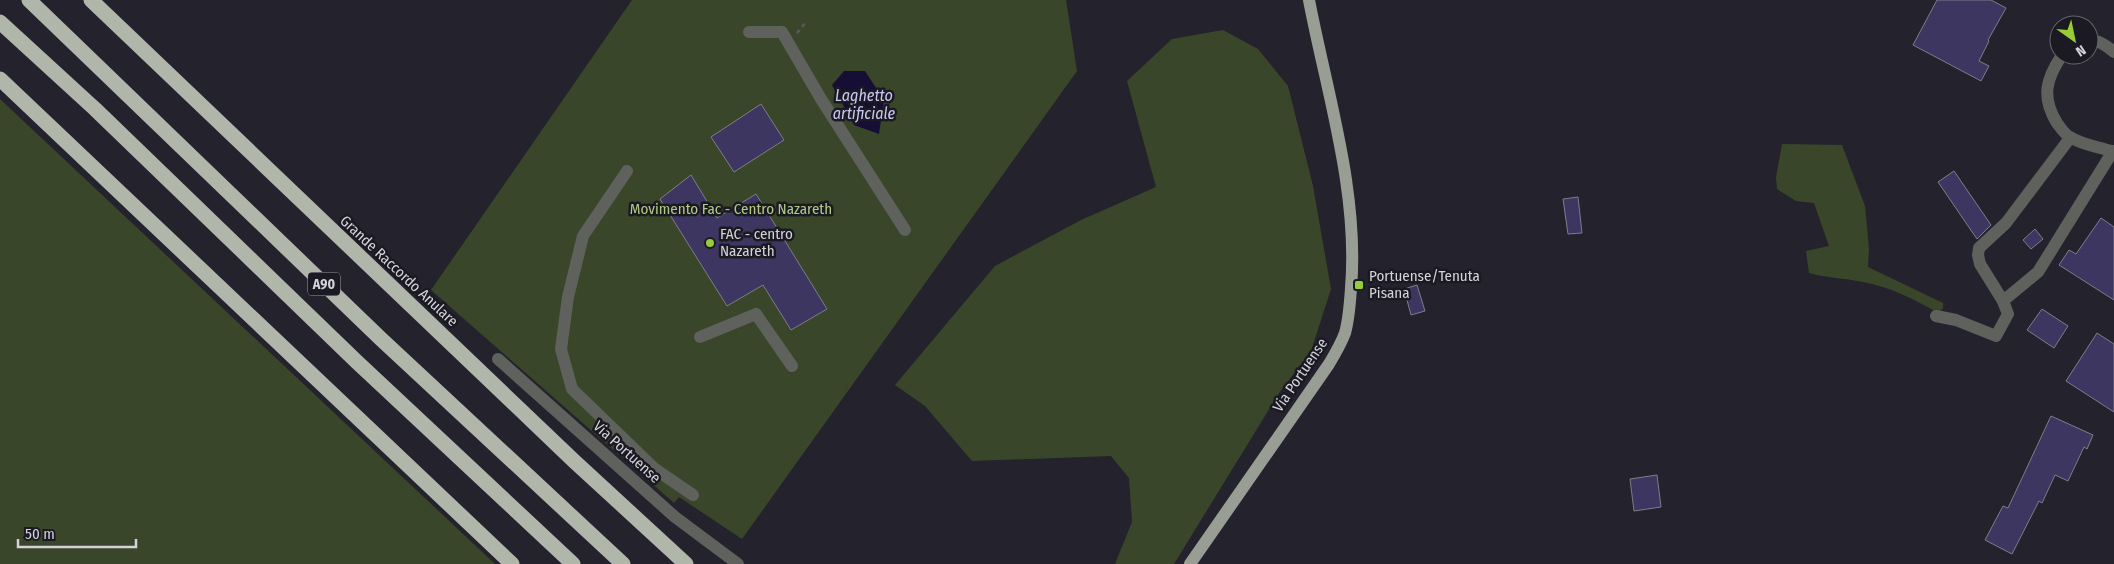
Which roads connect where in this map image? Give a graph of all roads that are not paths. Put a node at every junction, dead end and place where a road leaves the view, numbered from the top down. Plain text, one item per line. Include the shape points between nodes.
1 (29, 0) edge
2 (91, 0) edge
3 (1308, 0) edge
4 (0, 22) edge
5 (749, 32) dead end
6 (2099, 43) edge
7 (2114, 52) edge
8 (2055, 65) edge
9 (0, 79) edge
10 (2070, 138) junction
11 (2114, 152) edge
12 (2108, 170) edge
13 (627, 171) dead end
14 (905, 230) dead end
15 (2003, 300) junction
16 (1936, 316) dead end
17 (700, 336) dead end
18 (498, 359) dead end
19 (792, 366) dead end
20 (692, 495) dead end
21 (512, 564) edge
22 (573, 564) edge
23 (623, 564) edge
24 (686, 564) edge
25 (738, 564) edge
26 (1190, 564) edge

1 - 23 highway, A90 via 381,339
2 - 24 highway, Grande Raccordo Anulare
3 - 26 main road, Via Portuense via 1352,226 1354,255 1345,333 1329,364
4 - 22 highway, A90
5 - 14 street via 782,32
6 - 7 street
8 - 10 street via 2046,88 2048,106
9 - 21 highway
10 - 11 street
10 - 15 street via 2006,223 1979,248 1980,264
11 - 12 street
12 - 15 street via 2038,272
13 - 20 street via 583,236 568,297 561,349 572,389 656,469
15 - 16 street via 2008,314 1996,336 1956,320
17 - 19 street via 756,314
18 - 25 street, Via Portuense via 676,517

